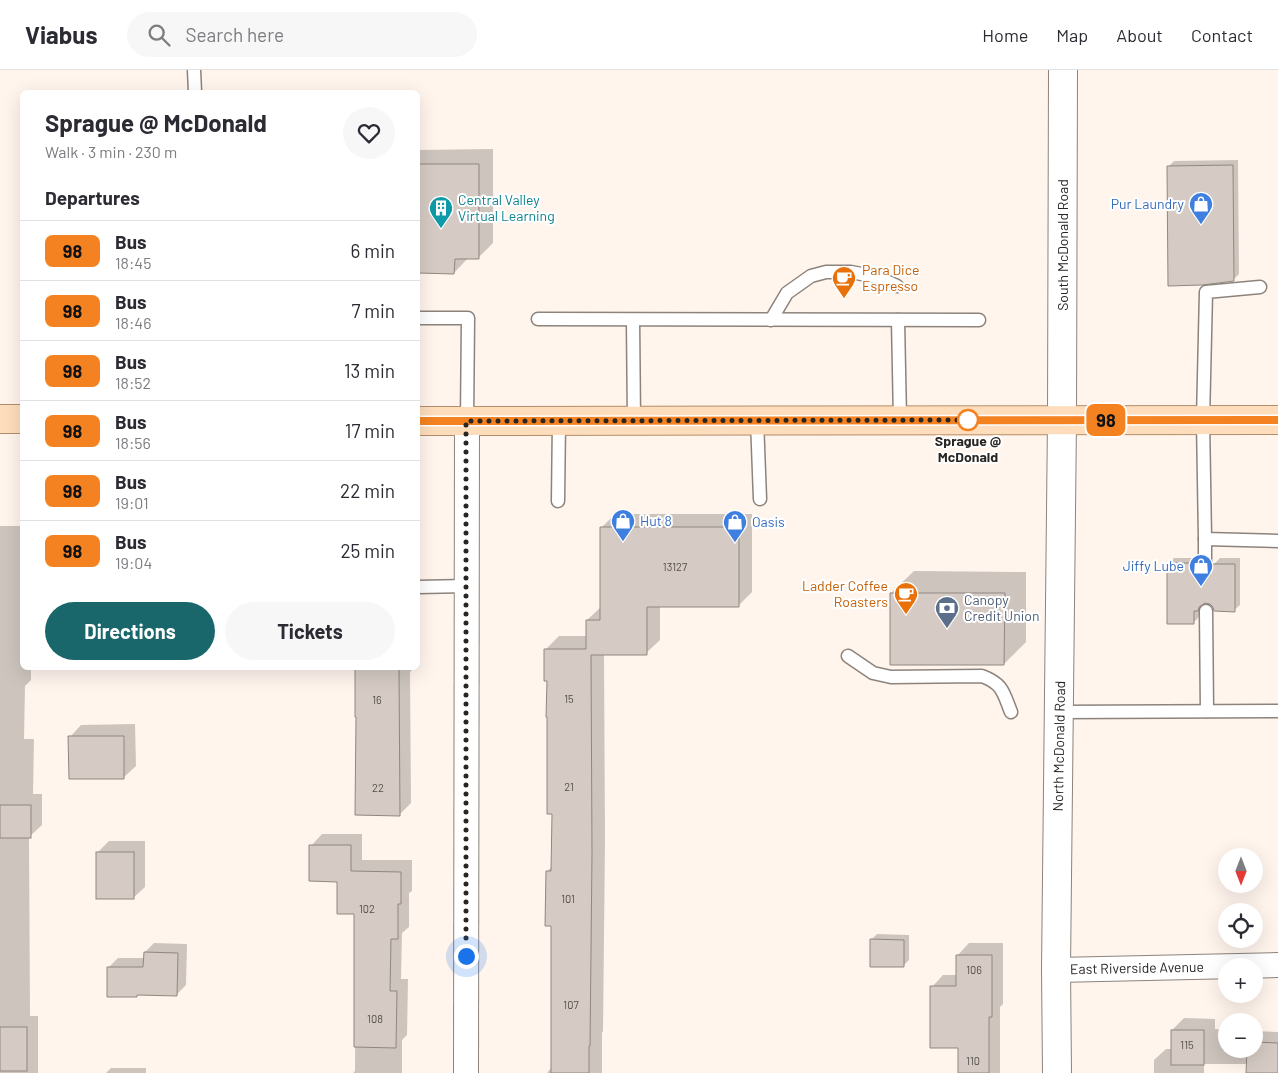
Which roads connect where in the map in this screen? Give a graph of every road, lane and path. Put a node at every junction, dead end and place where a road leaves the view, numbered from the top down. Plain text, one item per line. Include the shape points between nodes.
1 (194, 70) edge
2 (1063, 70) edge
3 (195, 90) edge
4 (897, 286) dead end
5 (1260, 287) dead end
6 (420, 318) edge
7 (538, 319) dead end
8 (633, 320) junction
9 (771, 320) junction
10 (898, 320) junction
11 (979, 320) dead end
12 (0, 419) edge
13 (20, 419) edge
14 (758, 420) junction
15 (900, 420) junction
16 (1062, 420) junction
17 (1202, 420) junction
18 (1278, 420) edge
19 (420, 421) edge
20 (466, 421) junction
21 (558, 421) junction
22 (634, 421) junction
23 (760, 499) dead end
24 (558, 501) dead end
25 (1205, 539) junction
26 (1278, 541) edge
27 (1205, 564) dead end
28 (466, 586) junction
29 (420, 587) edge
30 (1206, 611) dead end
31 (848, 656) dead end
32 (1207, 711) junction
33 (1278, 711) edge
34 (1012, 712) dead end
35 (1059, 712) junction
36 (1278, 965) edge
37 (1056, 970) junction
38 (466, 1073) edge
39 (1057, 1073) edge

1 - 3 lane
2 - 16 street, South McDonald Road
4 - 9 lane via 877,277 851,272 811,276 787,293
5 - 17 lane via 1206,292
6 - 20 lane via 468,318
7 - 8 lane
8 - 9 lane
8 - 22 lane
9 - 10 lane
10 - 11 lane
10 - 15 lane
12 - 13 main road
14 - 15 main road
14 - 22 main road
14 - 23 lane
15 - 16 main road
16 - 17 main road
16 - 35 street, North McDonald Road
17 - 18 main road
17 - 25 lane
19 - 20 main road
20 - 21 main road
20 - 28 street
21 - 22 main road
21 - 24 lane
25 - 26 lane
25 - 27 lane
28 - 29 lane
28 - 38 street
30 - 32 lane
31 - 34 lane via 873,673 891,677 982,676 992,679 1001,687
32 - 33 lane
32 - 35 lane
35 - 37 street, North McDonald Road
36 - 37 street, East Riverside Avenue
37 - 39 street, North McDonald Road

